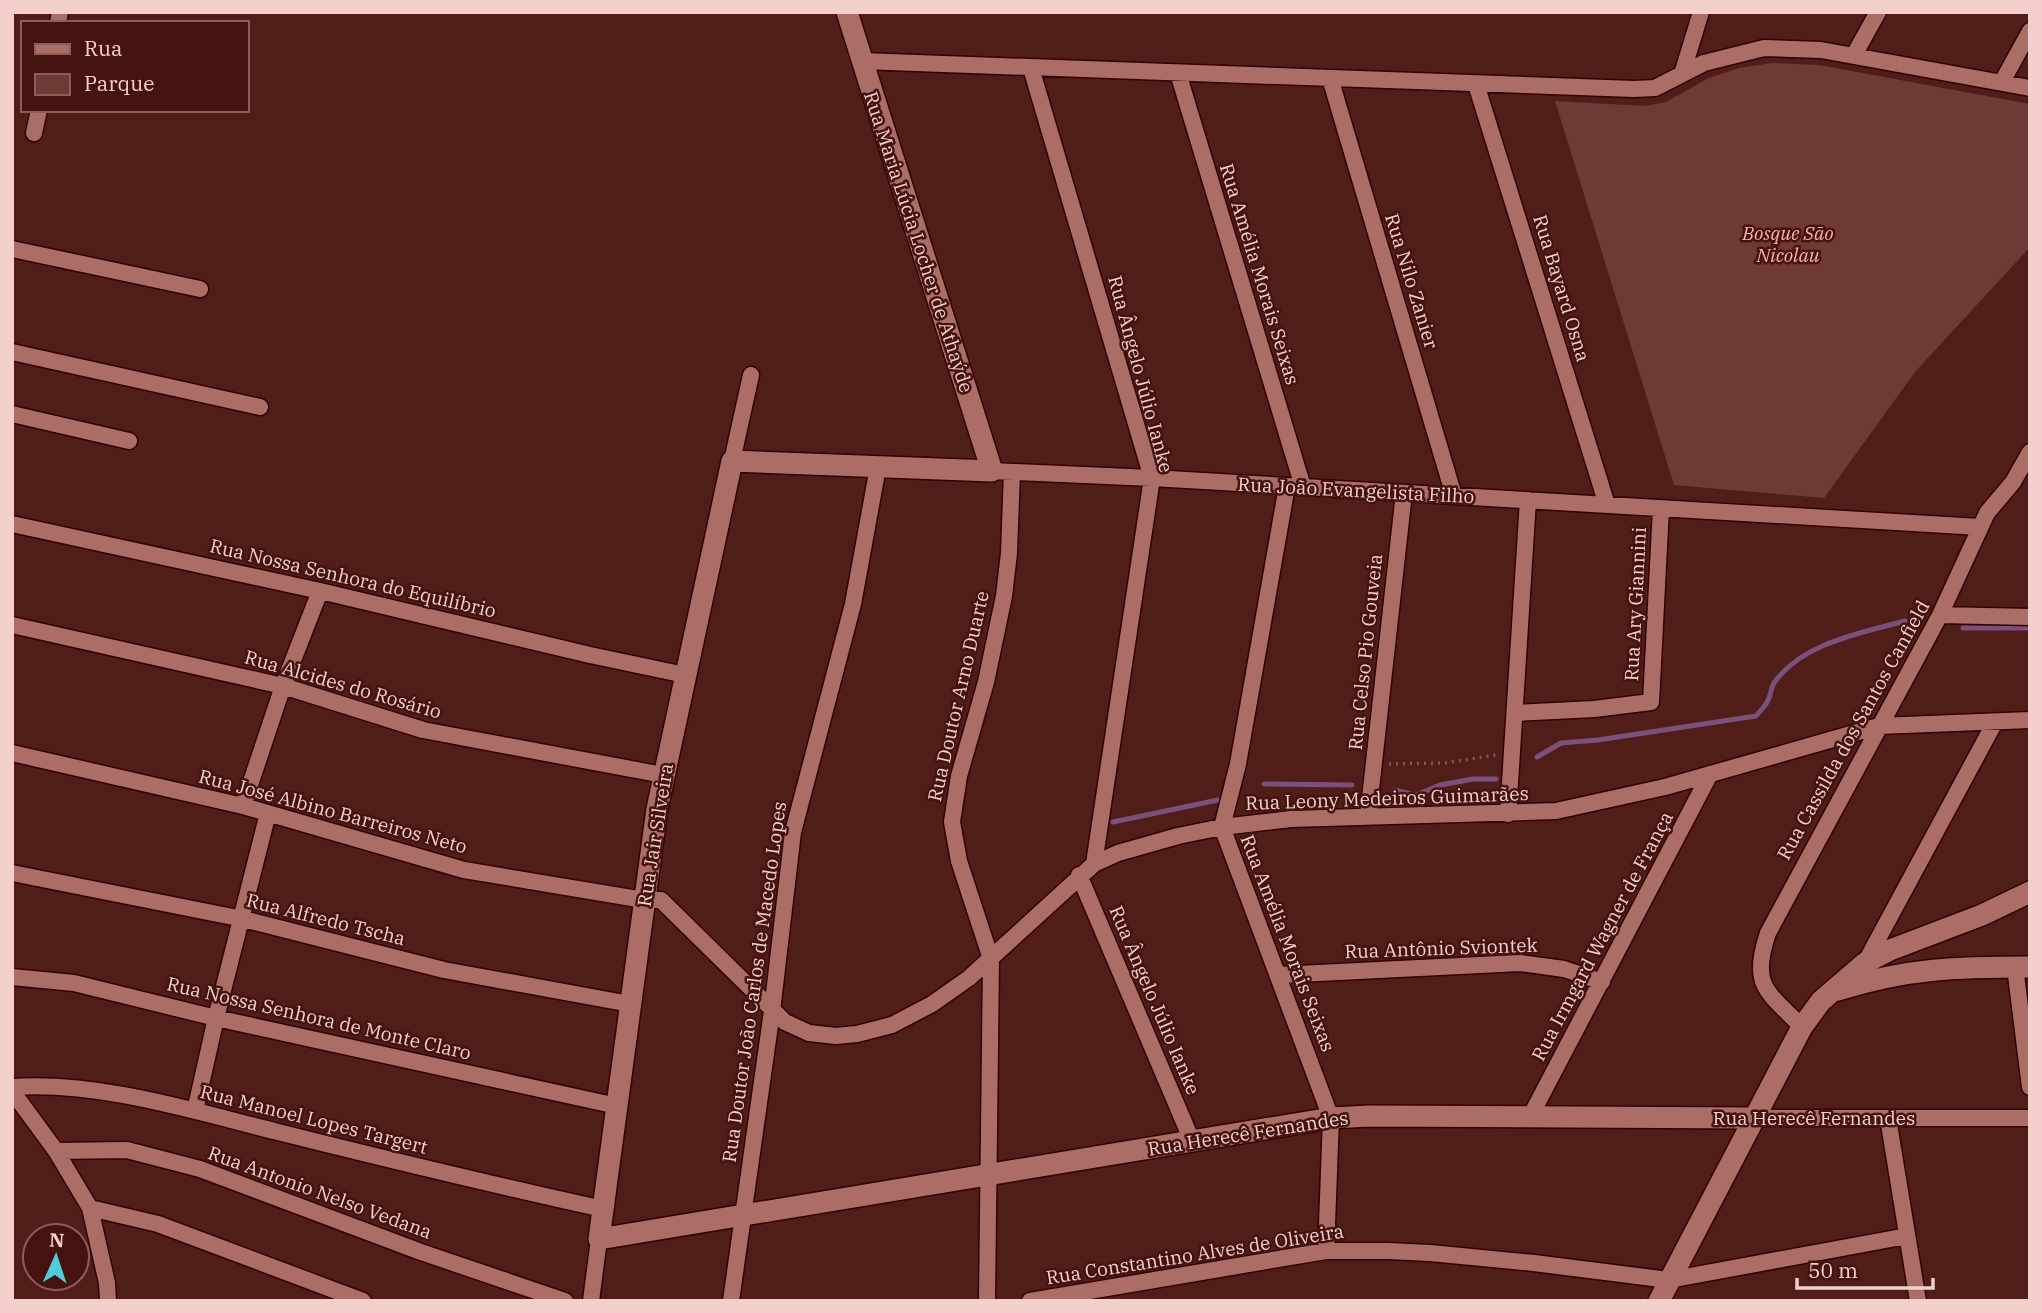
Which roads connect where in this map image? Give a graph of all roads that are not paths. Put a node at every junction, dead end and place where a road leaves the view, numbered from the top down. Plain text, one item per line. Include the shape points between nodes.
1 (847, 12) edge
2 (1702, 12) edge
3 (1878, 12) edge
4 (2030, 31) edge
5 (1854, 55) junction
6 (862, 61) junction
7 (1031, 68) junction
8 (1178, 73) junction
9 (1682, 74) junction
10 (1330, 78) junction
11 (2002, 82) junction
12 (1476, 84) junction
13 (2030, 88) edge
14 (39, 112) edge
15 (34, 133) dead end
16 (12, 249) edge
17 (200, 289) dead end
18 (12, 352) edge
19 (751, 374) dead end
20 (260, 407) dead end
21 (12, 414) edge
22 (129, 441) dead end
23 (2030, 452) edge
24 (732, 461) junction
25 (878, 467) junction
26 (1002, 472) junction
27 (2024, 473) edge
28 (1152, 478) junction
29 (1295, 487) junction
30 (1404, 493) junction
31 (1454, 496) junction
32 (1528, 500) junction
33 (1607, 505) junction
34 (1661, 508) junction
35 (12, 524) edge
36 (1980, 527) junction
37 (320, 591) junction
38 (1940, 615) junction
39 (2030, 617) edge
40 (12, 625) edge
41 (685, 674) junction
42 (283, 686) junction
43 (1515, 713) junction
44 (2030, 720) edge
45 (1996, 722) junction
46 (1879, 726) junction
47 (12, 753) edge
48 (663, 775) junction
49 (1710, 775) junction
50 (243, 806) junction
51 (268, 813) junction
52 (1508, 814) junction
53 (1367, 816) junction
54 (1222, 827) junction
55 (1094, 864) junction
56 (12, 873) edge
57 (1079, 875) junction
58 (2030, 892) edge
59 (644, 900) junction
60 (243, 919) junction
61 (991, 959) junction
62 (1865, 963) junction
63 (2022, 967) edge
64 (1278, 975) junction
65 (12, 977) edge
66 (1602, 982) junction
67 (1832, 992) junction
68 (630, 1004) junction
69 (772, 1011) junction
70 (216, 1018) junction
71 (1802, 1027) junction
72 (2030, 1087) edge
73 (12, 1089) edge
74 (617, 1106) junction
75 (195, 1111) junction
76 (1530, 1117) junction
77 (1331, 1118) junction
78 (1754, 1118) junction
79 (1888, 1118) junction
80 (2030, 1118) edge
81 (1192, 1141) junction
82 (56, 1151) junction
83 (990, 1174) junction
84 (90, 1208) junction
85 (603, 1209) junction
86 (743, 1215) junction
87 (1907, 1236) junction
88 (599, 1239) junction
89 (1326, 1251) junction
90 (1669, 1280) junction
91 (1124, 1293) edge
92 (108, 1301) edge
93 (363, 1301) edge
94 (565, 1301) edge
95 (591, 1301) edge
96 (731, 1301) edge
97 (987, 1301) edge
98 (1030, 1301) edge
99 (1659, 1301) edge
100 (1918, 1301) edge

1 - 6 street, Rua Maria Lúcia Locher de Athaýde
2 - 9 street
3 - 5 street
4 - 11 street
5 - 9 street via 1764,48 1719,57
5 - 11 street
6 - 7 street
6 - 26 street, Rua Maria Lúcia Locher de Athaýde
7 - 8 street
7 - 28 street, Rua Ângelo Júlio Ianke
8 - 10 street
8 - 29 street, Rua Amélia Morais Seixas
9 - 12 street via 1645,89
10 - 12 street
10 - 31 street, Rua Nilo Zanier
11 - 13 street
12 - 33 street, Rua Bayard Osna
14 - 15 street
16 - 17 street
18 - 20 street
19 - 24 street, Rua Jair Silveira
21 - 22 street
23 - 27 street, Rua Cassilda dos Santos Canfield
24 - 25 street, Rua João Evangelista Filho
24 - 41 street, Rua Jair Silveira
25 - 26 street, Rua João Evangelista Filho
25 - 69 street, Rua Doutor João Carlos de Macedo Lopes via 853,604 793,832
26 - 28 street, Rua João Evangelista Filho
26 - 61 street, Rua Doutor Arno Duarte via 1009,553 1004,596 952,821 959,861
27 - 36 street, Rua Cassilda dos Santos Canfield via 1994,503
28 - 29 street, Rua João Evangelista Filho
28 - 55 street, Rua Ângelo Júlio Ianke
29 - 30 street, Rua João Evangelista Filho
29 - 54 street, Rua Amélia Morais Seixas
30 - 31 street, Rua João Evangelista Filho
30 - 53 street, Rua Celso Pio Gouveia
31 - 32 street, Rua João Evangelista Filho
32 - 33 street, Rua João Evangelista Filho
32 - 43 street
33 - 34 street, Rua João Evangelista Filho
34 - 36 street, Rua João Evangelista Filho
34 - 43 street, Rua Ary Giannini via 1651,702
35 - 37 street, Rua Nossa Senhora do Equilíbrio
36 - 38 street, Rua Cassilda dos Santos Canfield
37 - 41 street, Rua Nossa Senhora do Equilíbrio
37 - 42 street
38 - 39 street
38 - 46 street, Rua Cassilda dos Santos Canfield
40 - 42 street, Rua Alcides do Rosário
41 - 48 street, Rua Jair Silveira
42 - 48 street, Rua Alcides do Rosário via 423,730
42 - 50 street
43 - 52 street
44 - 45 street, Rua Leony Medeiros Guimarães
45 - 46 street, Rua Leony Medeiros Guimarães
45 - 62 street
46 - 49 street, Rua Leony Medeiros Guimarães
46 - 71 street, Rua Cassilda dos Santos Canfield via 1777,914 1761,953 1762,982
47 - 50 street, Rua José Albino Barreiros Neto
48 - 59 street, Rua Jair Silveira
49 - 52 street, Rua Leony Medeiros Guimarães via 1579,807
49 - 66 street, Rua Irmgard Wagner de França
50 - 51 street, Rua José Albino Barreiros Neto
51 - 59 street, Rua José Albino Barreiros Neto via 464,870
51 - 60 street
52 - 53 street, Rua Leony Medeiros Guimarães
53 - 54 street, Rua Leony Medeiros Guimarães
54 - 55 street, Rua Leony Medeiros Guimarães via 1149,844
54 - 64 street, Rua Amélia Morais Seixas
55 - 57 street, Rua Leony Medeiros Guimarães
56 - 60 street, Rua Alfredo Tscha
57 - 61 street, Rua Leony Medeiros Guimarães
57 - 81 street, Rua Ângelo Júlio Ianke
58 - 62 street
59 - 68 street, Rua Jair Silveira
59 - 69 street, Rua Leony Medeiros Guimarães via 668,904
60 - 68 street, Rua Alfredo Tscha via 444,970
60 - 70 street
61 - 69 street, Rua Leony Medeiros Guimarães via 932,1004 876,1030 822,1035 798,1030
61 - 83 street, Rua Doutor Arno Duarte
62 - 67 street
63 - 67 street via 1904,972
63 - 72 street
64 - 66 street, Rua Antônio Sviontek via 1520,963 1564,969
64 - 77 street, Rua Amélia Morais Seixas
65 - 70 street, Rua Nossa Senhora de Monte Claro via 74,983
66 - 76 street, Rua Irmgard Wagner de França
67 - 71 street
68 - 74 street, Rua Jair Silveira
69 - 86 street, Rua Doutor João Carlos de Macedo Lopes
70 - 74 street, Rua Nossa Senhora de Monte Claro
70 - 75 street
71 - 78 street
73 - 75 street, Rua Manoel Lopes Targert via 59,1086
73 - 82 street
74 - 85 street, Rua Jair Silveira
75 - 85 street, Rua Manoel Lopes Targert
76 - 77 street, Rua Herecê Fernandes
76 - 78 street, Rua Herecê Fernandes
77 - 81 street, Rua Herecê Fernandes
77 - 89 street, Rua Amélia Morais Seixas
78 - 79 street, Rua Herecê Fernandes
78 - 90 street
79 - 80 street, Rua Herecê Fernandes
79 - 87 street
81 - 83 street, Rua Herecê Fernandes
82 - 84 street
82 - 94 street, Rua Antonio Nelso Vedana via 127,1150 200,1169
83 - 86 street, Rua Herecê Fernandes
83 - 97 street, Rua Doutor Arno Duarte
84 - 92 street
84 - 93 street via 158,1224
85 - 88 street, Rua Jair Silveira
86 - 88 street, Rua Herecê Fernandes
86 - 96 street, Rua Doutor João Carlos de Macedo Lopes
87 - 90 street, Rua Constantino Alves de Oliveira
87 - 100 street
88 - 95 street, Rua Jair Silveira
89 - 90 street, Rua Constantino Alves de Oliveira via 1442,1254
89 - 91 street, Rua Constantino Alves de Oliveira
90 - 99 street
91 - 98 street, Rua Constantino Alves de Oliveira

